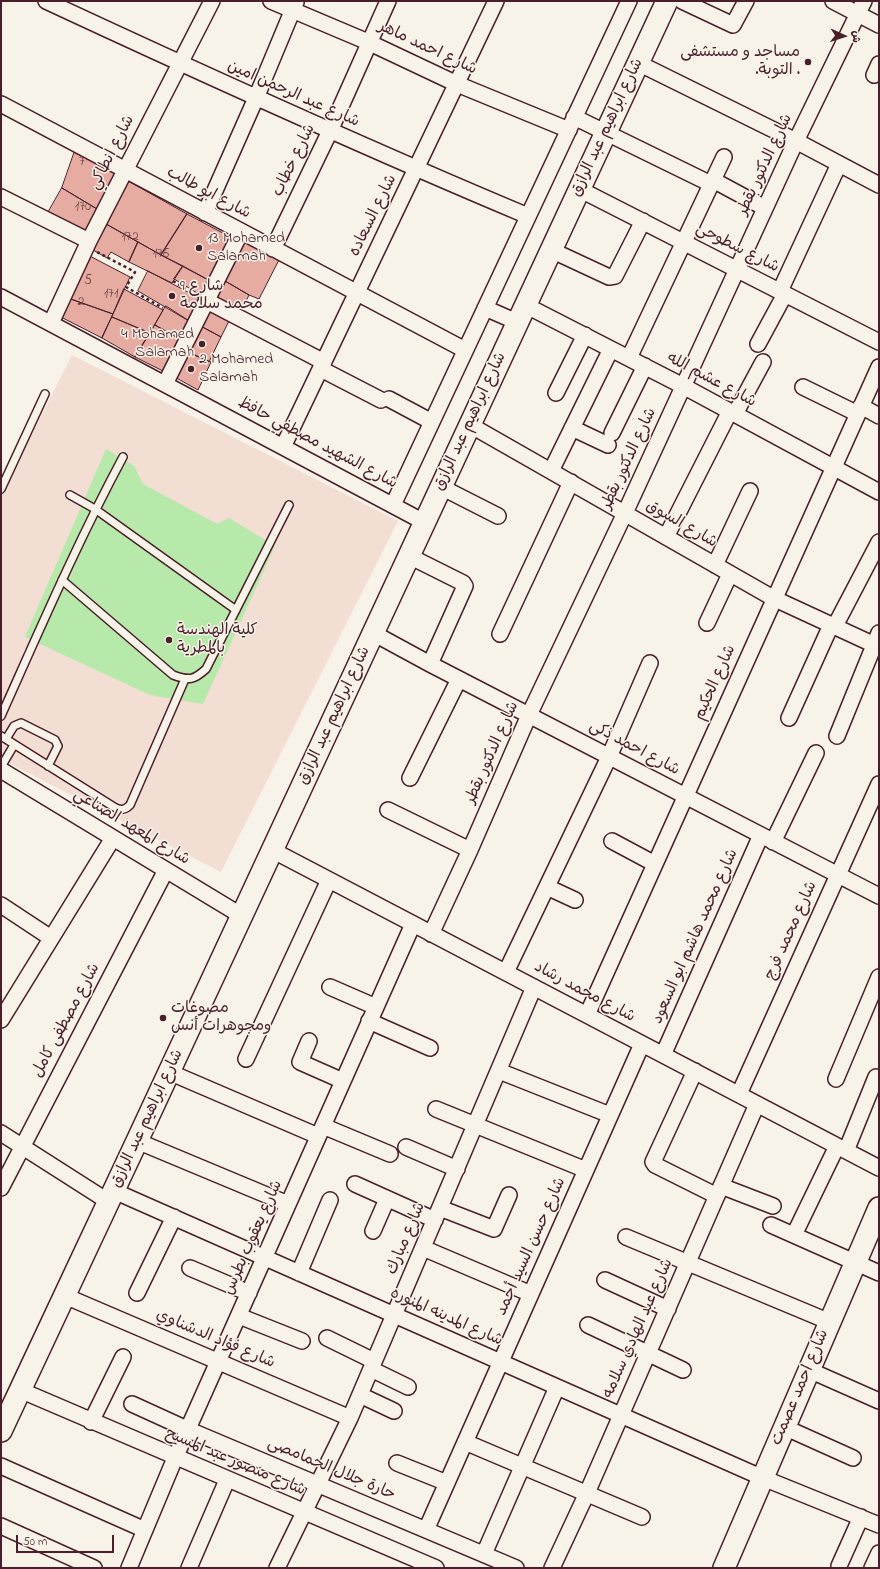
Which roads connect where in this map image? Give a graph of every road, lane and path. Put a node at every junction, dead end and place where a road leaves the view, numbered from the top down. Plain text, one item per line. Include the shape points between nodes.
1 (46, 1) edge
2 (212, 1) edge
3 (271, 1) edge
4 (388, 1) edge
5 (496, 1) edge
6 (628, 1) edge
7 (667, 1) edge
8 (682, 1) edge
9 (746, 1) edge
10 (833, 1) edge
11 (295, 5) edge
12 (861, 8) edge
13 (879, 25) edge
14 (368, 42) junction
15 (179, 63) junction
16 (638, 63) junction
17 (457, 84) junction
18 (256, 98) junction
19 (1, 104) edge
20 (572, 123) junction
21 (330, 131) junction
22 (606, 132) junction
23 (796, 141) junction
24 (724, 156) dead end
25 (839, 164) junction
26 (416, 169) junction
27 (125, 170) junction
28 (712, 182) junction
29 (879, 185) edge
30 (579, 189) junction
31 (1, 198) edge
32 (765, 208) junction
33 (205, 213) junction
34 (528, 216) junction
35 (643, 221) junction
36 (241, 232) junction
37 (684, 242) junction
38 (87, 244) junction
39 (273, 249) junction
40 (551, 250) junction
41 (737, 270) junction
42 (173, 281) dead end
43 (782, 292) junction
44 (357, 293) junction
45 (1, 297) edge
46 (207, 301) junction
47 (163, 308) dead end
48 (485, 308) junction
49 (521, 313) junction
50 (51, 323) junction
51 (585, 335) junction
52 (879, 342) edge
53 (758, 344) dead end
54 (611, 349) junction
55 (465, 350) junction
56 (629, 358) junction
57 (763, 362) dead end
58 (323, 366) junction
59 (645, 366) junction
60 (879, 367) edge
61 (165, 384) junction
62 (683, 386) junction
63 (803, 387) dead end
64 (556, 393) dead end
65 (45, 394) dead end
66 (859, 410) junction
67 (733, 413) junction
68 (879, 416) edge
69 (432, 422) junction
70 (470, 425) junction
71 (572, 428) junction
72 (284, 447) junction
73 (123, 457) dead end
74 (834, 467) junction
75 (551, 471) junction
76 (571, 482) junction
77 (441, 487) junction
78 (1, 489) edge
79 (750, 491) dead end
80 (879, 492) edge
81 (70, 495) dead end
82 (289, 505) dead end
83 (393, 505) junction
84 (95, 509) junction
85 (624, 513) junction
86 (498, 516) dead end
87 (424, 522) junction
88 (666, 537) junction
89 (879, 542) edge
90 (409, 556) junction
91 (715, 565) junction
92 (730, 574) junction
93 (62, 580) junction
94 (774, 598) junction
95 (236, 610) junction
96 (707, 623) dead end
97 (833, 625) junction
98 (373, 633) junction
99 (500, 634) dead end
100 (877, 641) edge
101 (650, 663) dead end
102 (430, 664) junction
103 (459, 679) junction
104 (185, 680) junction
105 (529, 715) junction
106 (1, 716) edge
107 (789, 718) dead end
108 (837, 736) dead end
109 (4, 738) edge
110 (14, 745) junction
111 (816, 753) dead end
112 (609, 757) junction
113 (48, 766) junction
114 (1, 769) edge
115 (410, 778) dead end
116 (879, 784) edge
117 (685, 796) junction
118 (388, 810) dead end
119 (113, 838) junction
120 (767, 838) junction
121 (612, 841) dead end
122 (272, 850) junction
123 (470, 850) junction
124 (655, 864) junction
125 (166, 870) junction
126 (838, 875) junction
127 (329, 880) junction
128 (547, 887) junction
129 (879, 896) edge
130 (575, 900) dead end
131 (1, 906) edge
132 (242, 916) junction
133 (413, 924) junction
134 (431, 934) junction
135 (51, 938) junction
136 (506, 972) junction
137 (879, 977) edge
138 (330, 986) dead end
139 (534, 987) junction
140 (373, 1014) junction
141 (587, 1015) junction
142 (1, 1020) edge
143 (309, 1041) dead end
144 (642, 1044) junction
145 (430, 1048) dead end
146 (663, 1054) junction
147 (246, 1059) dead end
148 (499, 1071) junction
149 (695, 1071) junction
150 (169, 1072) junction
151 (876, 1077) dead end
152 (836, 1079) dead end
153 (343, 1081) junction
154 (738, 1094) junction
155 (757, 1104) junction
156 (436, 1109) dead end
157 (610, 1115) junction
158 (475, 1125) junction
159 (321, 1131) junction
160 (1, 1133) edge
161 (137, 1141) junction
162 (22, 1147) junction
163 (406, 1147) dead end
164 (842, 1148) junction
165 (390, 1154) dead end
166 (879, 1168) edge
167 (457, 1169) junction
168 (586, 1170) junction
169 (355, 1184) dead end
170 (1, 1188) edge
171 (719, 1191) junction
172 (509, 1195) dead end
173 (111, 1196) junction
174 (387, 1198) junction
175 (330, 1200) dead end
176 (288, 1204) junction
177 (773, 1206) dead end
178 (879, 1208) edge
179 (437, 1214) junction
180 (174, 1217) junction
181 (771, 1225) dead end
182 (373, 1231) dead end
183 (794, 1235) junction
184 (626, 1236) dead end
185 (423, 1248) junction
186 (265, 1258) junction
187 (688, 1263) junction
188 (855, 1264) junction
189 (190, 1268) dead end
190 (299, 1273) junction
191 (879, 1274) edge
192 (605, 1280) dead end
193 (137, 1293) dead end
194 (249, 1293) junction
195 (531, 1294) junction
196 (65, 1296) junction
197 (668, 1309) junction
198 (394, 1315) junction
199 (239, 1316) junction
200 (830, 1322) junction
201 (588, 1325) dead end
202 (327, 1338) dead end
203 (302, 1341) dead end
204 (648, 1354) junction
205 (123, 1357) dead end
206 (219, 1362) junction
207 (501, 1362) junction
208 (373, 1365) junction
209 (683, 1370) dead end
210 (809, 1370) junction
211 (408, 1387) dead end
212 (557, 1387) junction
213 (20, 1390) junction
214 (360, 1395) junction
215 (879, 1401) edge
216 (132, 1404) dead end
217 (394, 1411) dead end
218 (621, 1415) junction
219 (4, 1417) edge
220 (350, 1418) junction
221 (91, 1422) junction
222 (784, 1427) junction
223 (188, 1430) junction
224 (465, 1442) junction
225 (176, 1458) junction
226 (853, 1458) dead end
227 (397, 1463) dead end
228 (1, 1466) edge
229 (523, 1466) junction
230 (763, 1478) junction
231 (226, 1480) junction
232 (447, 1483) junction
233 (317, 1484) junction
234 (587, 1493) junction
235 (304, 1511) junction
236 (642, 1517) dead end
237 (861, 1517) junction
238 (879, 1524) edge
239 (1, 1526) edge
240 (145, 1530) junction
241 (426, 1530) junction
242 (879, 1553) edge
243 (484, 1554) junction
244 (412, 1563) edge
245 (839, 1566) dead end
246 (193, 1567) edge
247 (94, 1568) edge
248 (129, 1568) edge
249 (277, 1568) edge
250 (436, 1568) edge
251 (516, 1568) edge
252 (552, 1568) edge
253 (724, 1568) edge
254 (872, 1568) edge

1 - 15 street, شارع عبد الرحمن امين
2 - 15 street, شارع انطاكي
3 - 11 street, شارع احمد ماهر
4 - 14 street, شارع خطاب
5 - 17 street, شارع السعاده
6 - 20 street
7 - 16 main road, شارع ابراهيم عبد الرازق
8 - 9 street via 733,25
10 - 12 street
11 - 14 street, شارع احمد ماهر
11 - 18 street
12 - 13 street
12 - 23 street, شارع الدكتور بقطر
14 - 17 street, شارع احمد ماهر
14 - 21 street, شارع خطاب
15 - 18 street, شارع عبد الرحمن امين
15 - 27 street, شارع انطاكي
16 - 22 main road, شارع ابراهيم عبد الرازق
16 - 23 street
17 - 20 street, شارع احمد ماهر
17 - 26 street, شارع السعاده
18 - 21 street, شارع عبد الرحمن امين
18 - 33 street
19 - 27 street, شارع ابو طالب
20 - 22 street, شارع احمد ماهر
20 - 34 street
21 - 26 street, شارع عبد الرحمن امين
21 - 39 street, شارع خطاب
22 - 28 street, شارع احمد ماهر
22 - 30 main road, شارع ابراهيم عبد الرازق
23 - 25 street
23 - 32 street, شارع الدكتور بقطر
24 - 28 street
25 - 29 street
25 - 43 street
26 - 34 street, شارع عبد الرحمن امين
26 - 44 street, شارع السعاده
27 - 33 street, شارع ابو طالب
27 - 38 street, شارع انطاكي
28 - 32 street, شارع احمد ماهر
28 - 37 street
30 - 35 street, شارع سطوحى
30 - 40 main road, شارع ابراهيم عبد الرازق
31 - 38 street
32 - 41 street, شارع الدكتور بقطر
33 - 36 street, شارع ابو طالب
34 - 48 street
35 - 37 street, شارع سطوحى
35 - 40 street via 615,276 612,277
36 - 39 street, شارع ابو طالب
36 - 46 street
37 - 41 street, شارع سطوحى
37 - 56 street
38 - 47 path via 135,272 126,288
38 - 50 street, شارع انطاكي
39 - 44 street, شارع ابو طالب
40 - 49 main road, شارع ابراهيم عبد الرازق
41 - 43 street, شارع سطوحى
41 - 62 street, شارع الدكتور بقطر
42 - 46 path
43 - 52 street, شارع سطوحى
43 - 53 street
44 - 55 street, شارع ابو طالب
44 - 58 street, شارع السعاده
45 - 50 street, شارع الشهيد مصطفي حافظ
46 - 58 street
46 - 61 street
48 - 49 street, شارع عشم الله
48 - 55 street
49 - 51 street, شارع عشم الله
49 - 70 main road, شارع ابراهيم عبد الرازق
50 - 61 street, شارع الشهيد مصطفي حافظ
51 - 54 street, شارع عشم الله
51 - 64 street
54 - 56 street, شارع عشم الله
54 - 71 street
55 - 69 street
56 - 59 street, شارع عشم الله
57 - 67 street
58 - 69 street
58 - 72 street, شارع السعاده
59 - 62 street, شارع عشم الله
59 - 71 street via 610,439
60 - 66 street, شارع الحكيم
61 - 72 street, شارع الشهيد مصطفي حافظ
62 - 67 street, شارع عشم الله
62 - 85 street, شارع الدكتور بقطر
63 - 66 street
65 - 78 lane
66 - 68 street
66 - 74 street, شارع الحكيم
67 - 74 street, شارع عشم الله
67 - 88 street
69 - 83 street
70 - 75 street, شارع السوق
70 - 77 main road, شارع ابراهيم عبد الرازق
71 - 75 street
72 - 83 street, شارع الشهيد مصطفي حافظ
73 - 84 lane
74 - 80 street, شارع عشم الله
74 - 94 street, شارع الحكيم
75 - 76 street, شارع السوق
76 - 85 street, شارع السوق
76 - 99 street
77 - 86 street
77 - 87 main road, شارع ابراهيم عبد الرازق
79 - 91 street
81 - 84 lane
82 - 95 lane
83 - 87 street, شارع الشهيد مصطفي حافظ
84 - 93 lane
84 - 95 lane
85 - 88 street, شارع السوق
85 - 105 street, شارع الدكتور بقطر
87 - 90 main road, شارع ابراهيم عبد الرازق
88 - 91 street, شارع السوق
89 - 97 street
90 - 98 main road, شارع ابراهيم عبد الرازق
90 - 102 street via 465,586
91 - 92 street, شارع السوق
92 - 94 street, شارع السوق
92 - 96 street
93 - 104 lane via 173,675
93 - 106 lane
94 - 97 street, شارع السوق
94 - 117 street, شارع الحكيم
95 - 104 lane via 206,669 197,677
97 - 100 street, شارع السوق
97 - 107 street
98 - 102 street, شارع احمد ذكى
98 - 122 main road, شارع ابراهيم عبد الرازق
100 - 108 street
101 - 112 street
102 - 103 street, شارع احمد ذكى
103 - 105 street, شارع احمد ذكى
103 - 115 street
104 - 113 lane via 126,809 114,807
105 - 112 street, شارع احمد ذكى
105 - 123 street, شارع الدكتور بقطر
109 - 110 lane
109 - 113 lane via 14,726 21,723 55,740 58,746
110 - 113 lane
110 - 114 lane
111 - 120 street, شارع محمد هاشم ابو السعود
112 - 117 street, شارع احمد ذكى
112 - 128 street
114 - 119 street, شارع المعهد الصناعي
116 - 126 street, شارع محمد فرج
117 - 120 street, شارع احمد ذكى
117 - 124 street, شارع الحكيم
118 - 123 street
119 - 125 street, شارع المعهد الصناعي
119 - 135 street
120 - 126 street, شارع احمد ذكى
120 - 146 street, شارع محمد هاشم ابو السعود
121 - 124 street
122 - 127 street, شارع محمد رشاد
122 - 132 main road, شارع ابراهيم عبد الرازق
123 - 134 street, شارع الدكتور بقطر
124 - 141 street, شارع الحكيم
125 - 132 street, شارع المعهد الصناعي
125 - 162 street, شارع مصطفى كامل
126 - 129 street, شارع احمد ذكى
126 - 154 street, شارع محمد فرج
127 - 133 street, شارع محمد رشاد
127 - 147 street
128 - 130 street
128 - 136 street
131 - 135 street
132 - 150 main road, شارع ابراهيم عبد الرازق
133 - 134 street, شارع محمد رشاد
133 - 140 street, شارع يعقوب بطرس
134 - 136 street, شارع محمد رشاد
135 - 142 street
136 - 139 street, شارع محمد رشاد
137 - 152 street
138 - 140 street
139 - 141 street, شارع محمد رشاد
139 - 148 street, شارع مبارك
140 - 145 street
140 - 153 street, شارع يعقوب بطرس
141 - 144 street, شارع محمد رشاد
143 - 153 street via 300,1062
144 - 146 street, شارع محمد رشاد
144 - 157 street, شارع حسن السيد أحمد
146 - 149 street, شارع محمد رشاد
148 - 157 street
148 - 158 street, شارع مبارك
149 - 154 street, شارع محمد رشاد
149 - 171 street via 654,1162
150 - 159 street
150 - 161 main road, شارع ابراهيم عبد الرازق
151 - 164 street
153 - 159 street, شارع يعقوب بطرس
154 - 155 street, شارع محمد رشاد
155 - 164 street, شارع محمد رشاد
155 - 171 street, شارع عبد الهادي سلامه
156 - 158 street
157 - 168 street, شارع حسن السيد أحمد
158 - 167 street, شارع مبارك
158 - 168 street
159 - 165 street
159 - 176 street, شارع يعقوب بطرس
160 - 162 street, شارع المدينه المنوره
161 - 173 main road, شارع ابراهيم عبد الرازق
161 - 176 street
162 - 170 street, شارع مصطفى كامل
162 - 173 street, شارع المدينه المنوره
163 - 167 street
164 - 166 street, شارع محمد رشاد
164 - 183 street
167 - 179 street, شارع مبارك
168 - 195 street, شارع حسن السيد أحمد
169 - 174 street
171 - 177 street
171 - 187 street, شارع عبد الهادي سلامه
172 - 179 street via 494,1229
173 - 180 street, شارع المدينه المنوره
173 - 196 main road, شارع ابراهيم عبد الرازق
174 - 179 street
174 - 182 street
175 - 190 street
176 - 186 street, شارع يعقوب بطرس
178 - 188 main road, شارع احمد عصمت
179 - 185 street, شارع مبارك
180 - 186 street, شارع المدينه المنوره
180 - 193 street
181 - 183 street
183 - 188 street
184 - 187 street
185 - 195 street
185 - 198 street, شارع مبارك
186 - 190 street, شارع المدينه المنوره
186 - 194 street, شارع يعقوب بطرس
187 - 197 street, شارع عبد الهادي سلامه
187 - 200 street
188 - 191 street
188 - 200 main road, شارع احمد عصمت
189 - 194 street
190 - 198 street, شارع المدينه المنوره
192 - 197 street
194 - 199 street, شارع يعقوب بطرس
195 - 207 street, شارع حسن السيد أحمد
196 - 206 street, شارع فؤاد الدشناوي
196 - 213 main road, شارع ابراهيم عبد الرازق
197 - 204 street, شارع عبد الهادي سلامه
198 - 207 street, شارع المدينه المنوره
198 - 208 street, شارع مبارك
199 - 203 street
199 - 206 street, شارع يعقوب بطرس
200 - 210 main road, شارع احمد عصمت
201 - 204 street
202 - 208 street
204 - 209 street
204 - 218 street, شارع عبد الهادي سلامه
205 - 221 street
206 - 220 street, شارع فؤاد الدشناوي
206 - 223 street, شارع يعقوب بطرس
207 - 212 street, شارع المدينه المنوره
207 - 224 street, شارع حسن السيد أحمد
208 - 211 street
208 - 214 street, شارع مبارك
210 - 215 street
210 - 222 main road, شارع احمد عصمت
212 - 218 street, شارع المدينه المنوره
212 - 229 street
213 - 219 main road, شارع ابراهيم عبد الرازق
213 - 221 street, شارع منصور عبد المسيح
214 - 217 street
214 - 220 street, شارع مبارك
216 - 223 street, حارة جلال الحمامصى
218 - 230 street, شارع المدينه المنوره
218 - 234 street, شارع عبد الهادي سلامه
220 - 233 street, شارع مبارك
221 - 225 street, شارع منصور عبد المسيح
222 - 226 street
222 - 230 main road, شارع احمد عصمت
223 - 225 street, شارع يعقوب بطرس
223 - 233 street, حارة جلال الحمامصى
224 - 229 street
224 - 232 street, شارع حسن السيد أحمد
225 - 231 street, شارع منصور عبد المسيح
225 - 240 street, شارع يعقوب بطرس
227 - 232 street
228 - 240 street
229 - 234 street
229 - 243 street
230 - 237 street, شارع المدينه المنوره
230 - 253 main road, شارع احمد عصمت
231 - 235 street, شارع منصور عبد المسيح
231 - 246 street
232 - 241 street, شارع حسن السيد أحمد
233 - 235 street, شارع مبارك
233 - 241 street, حارة جلال الحمامصى
234 - 236 street
234 - 252 street, شارع عبد الهادي سلامه
235 - 244 street, شارع منصور عبد المسيح
235 - 249 street, شارع مبارك
237 - 238 street, شارع المدينه المنوره
237 - 245 street
239 - 247 street
240 - 248 street, شارع يعقوب بطرس
241 - 243 street, حارة جلال الحمامصى
242 - 254 street
243 - 251 street, حارة جلال الحمامصى
244 - 250 street, شارع منصور عبد المسيح

